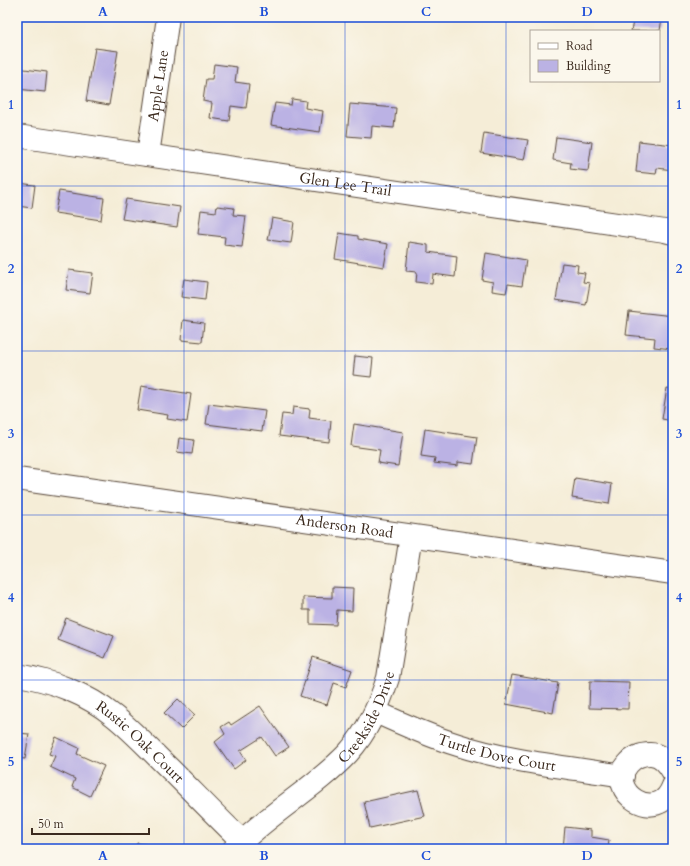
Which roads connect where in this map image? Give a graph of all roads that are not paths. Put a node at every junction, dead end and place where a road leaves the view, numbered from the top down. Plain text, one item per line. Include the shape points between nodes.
1 (168, 17) edge
2 (17, 136) edge
3 (148, 155) junction
4 (673, 233) edge
5 (17, 479) edge
6 (411, 536) junction
7 (673, 573) edge
8 (17, 675) edge
9 (376, 712) junction
10 (673, 772) edge
11 (623, 776) junction
12 (673, 786) edge
13 (238, 845) edge

1 - 3 street, Apple Lane
2 - 3 street, Glen Lee Trail
3 - 4 street, Glen Lee Trail
5 - 6 street, Anderson Road
6 - 7 street, Anderson Road
6 - 9 street, Creekside Drive via 388,678
8 - 13 street, Rustic Oak Court via 65,688 113,715 133,732
9 - 11 street, Turtle Dove Court via 419,731 483,752
9 - 13 street, Creekside Drive via 349,752 331,770 260,824
10 - 11 street via 662,757 647,754 633,759 626,766
11 - 12 street via 628,795 645,805 664,800

